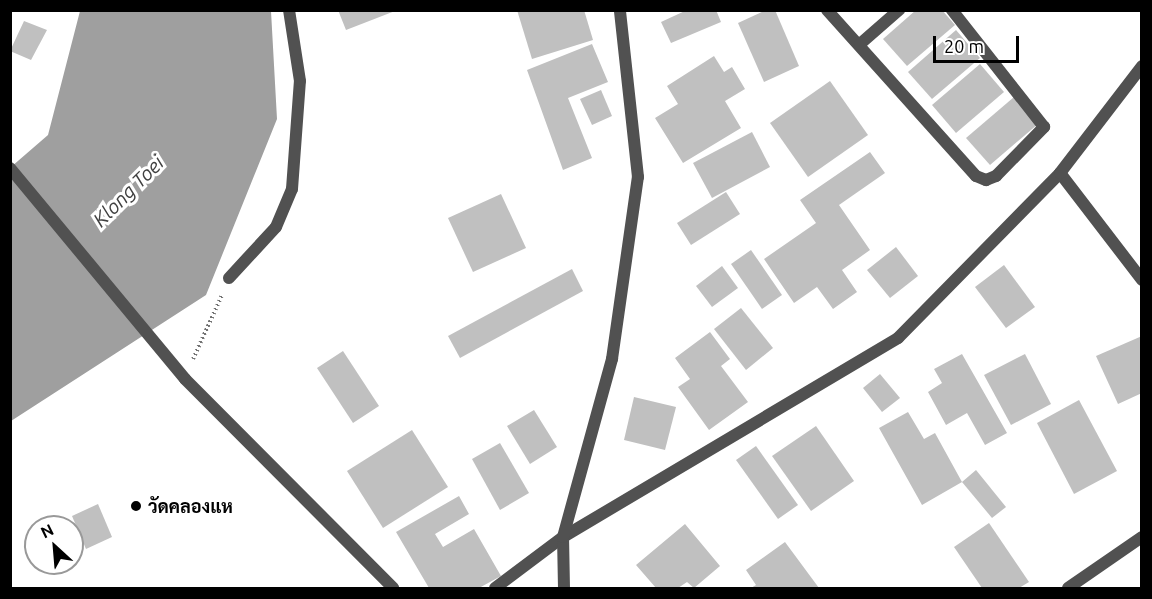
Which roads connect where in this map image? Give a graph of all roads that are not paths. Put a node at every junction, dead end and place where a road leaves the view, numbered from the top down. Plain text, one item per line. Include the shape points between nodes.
1 (289, 10) edge
2 (620, 10) edge
3 (827, 10) edge
4 (899, 10) edge
5 (952, 10) edge
6 (860, 44) junction
7 (1142, 66) edge
8 (10, 168) edge
9 (1060, 172) junction
10 (229, 278) road end
11 (1142, 280) edge
12 (562, 537) junction
13 (1142, 537) edge
14 (393, 588) edge
15 (495, 588) edge
16 (564, 588) edge
17 (1068, 588) edge

1 - 10 street via 300,81 292,189 276,227
2 - 12 street via 638,177 612,359
3 - 6 street
4 - 6 street
5 - 6 street via 1044,127 990,179 976,176
7 - 9 street
8 - 14 street via 185,379
9 - 11 street
9 - 12 street via 898,338
12 - 15 street
12 - 16 street
13 - 17 street

